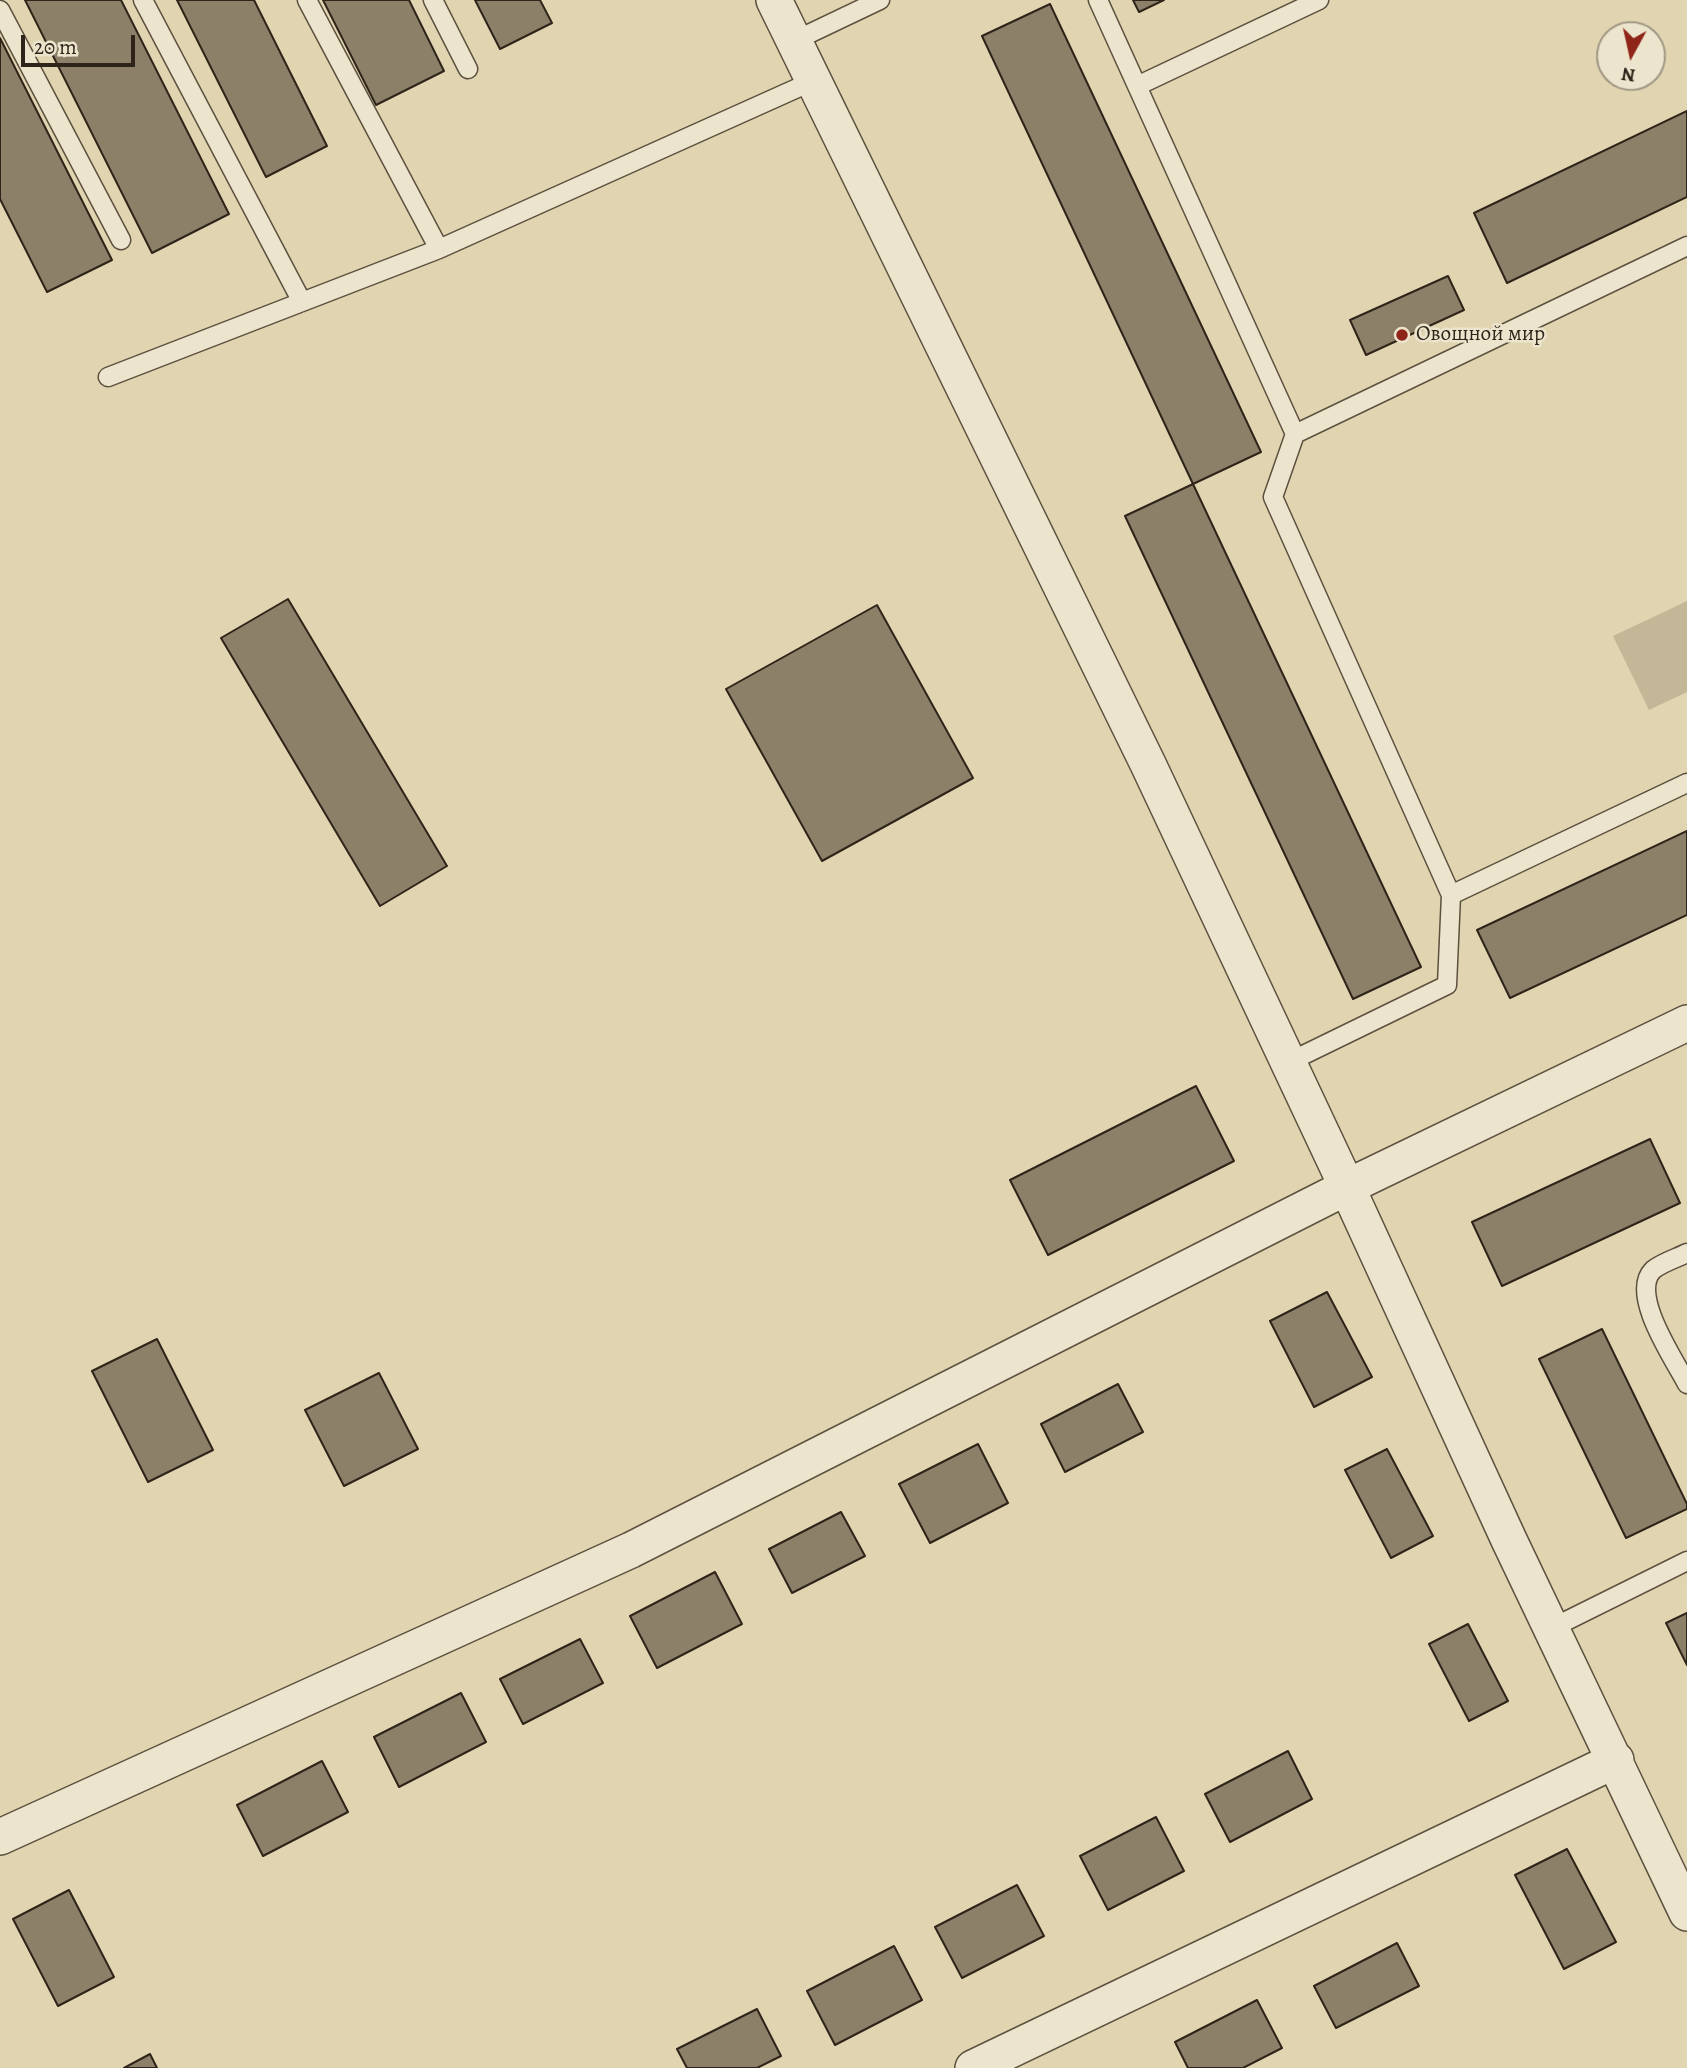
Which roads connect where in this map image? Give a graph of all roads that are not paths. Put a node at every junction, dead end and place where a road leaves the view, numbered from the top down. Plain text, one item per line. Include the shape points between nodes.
1 (143, 0) edge
2 (307, 0) edge
3 (433, 0) edge
4 (774, 0) edge
5 (880, 0) edge
6 (1098, 0) edge
7 (1319, 0) edge
8 (0, 10) edge
9 (794, 41) junction
10 (468, 69) dead end
11 (813, 81) junction
12 (1137, 86) junction
13 (121, 240) dead end
14 (1687, 246) edge
15 (439, 250) junction
16 (302, 302) junction
17 (108, 377) dead end
18 (1296, 434) junction
19 (1687, 783) edge
20 (1451, 895) junction
21 (1687, 1023) edge
22 (1289, 1062) junction
23 (1348, 1187) junction
24 (1687, 1254) edge
25 (1687, 1384) edge
26 (1687, 1561) edge
27 (1552, 1628) junction
28 (1616, 1760) junction
29 (0, 1837) edge
30 (1687, 1913) edge
31 (973, 2068) edge

1 - 16 lane
2 - 15 lane
3 - 10 lane
4 - 9 street
5 - 9 lane
6 - 12 lane
7 - 12 lane
8 - 13 lane
9 - 11 street
11 - 15 lane
11 - 22 street
12 - 18 lane
14 - 18 lane
15 - 16 lane
16 - 17 lane
18 - 20 lane via 1273,497
19 - 20 lane
20 - 22 lane via 1447,985
21 - 23 street
22 - 23 street
23 - 27 street
23 - 29 street via 631,1550
24 - 25 lane via 1653,1270 1645,1285 1646,1302
26 - 27 lane
27 - 28 street
28 - 30 street
28 - 31 street

